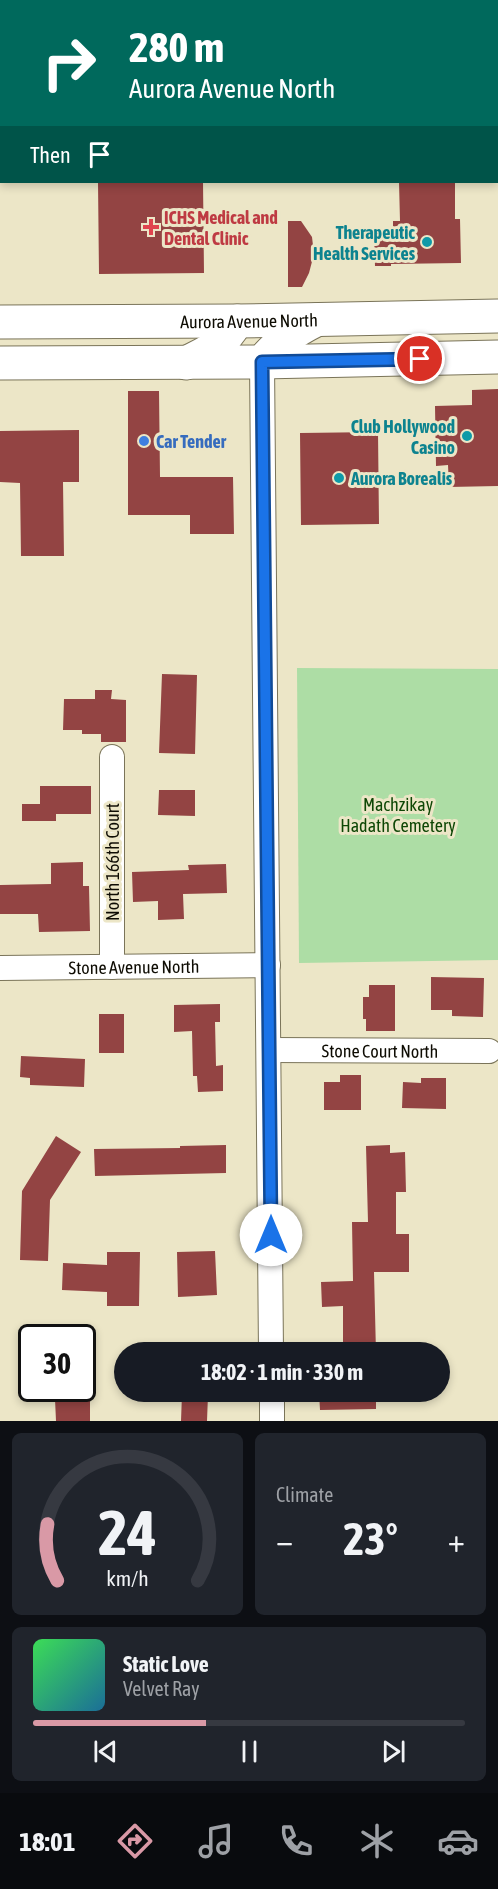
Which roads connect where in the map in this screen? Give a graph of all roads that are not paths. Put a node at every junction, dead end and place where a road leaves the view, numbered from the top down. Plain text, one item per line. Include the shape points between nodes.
1 (498, 316) edge
2 (316, 320) junction
3 (237, 321) junction
4 (0, 322) edge
5 (498, 357) edge
6 (262, 362) junction
7 (0, 363) edge
8 (186, 363) junction
9 (112, 757) dead end
10 (268, 965) junction
11 (112, 967) junction
12 (0, 968) edge
13 (270, 1050) junction
14 (489, 1051) dead end
15 (272, 1342) edge
16 (272, 1402) edge
17 (272, 1421) edge

1 - 2 main road, Aurora Avenue North
2 - 3 main road, Aurora Avenue North
2 - 6 main road via 292,332
3 - 4 main road, Aurora Avenue North
3 - 8 main road via 216,348
5 - 6 main road
6 - 8 main road
6 - 10 street
7 - 8 main road
9 - 11 street, North 166th Court
10 - 11 street, Stone Avenue North
10 - 13 street
11 - 12 street, Stone Avenue North
13 - 14 street, Stone Court North
13 - 15 street
16 - 17 street

